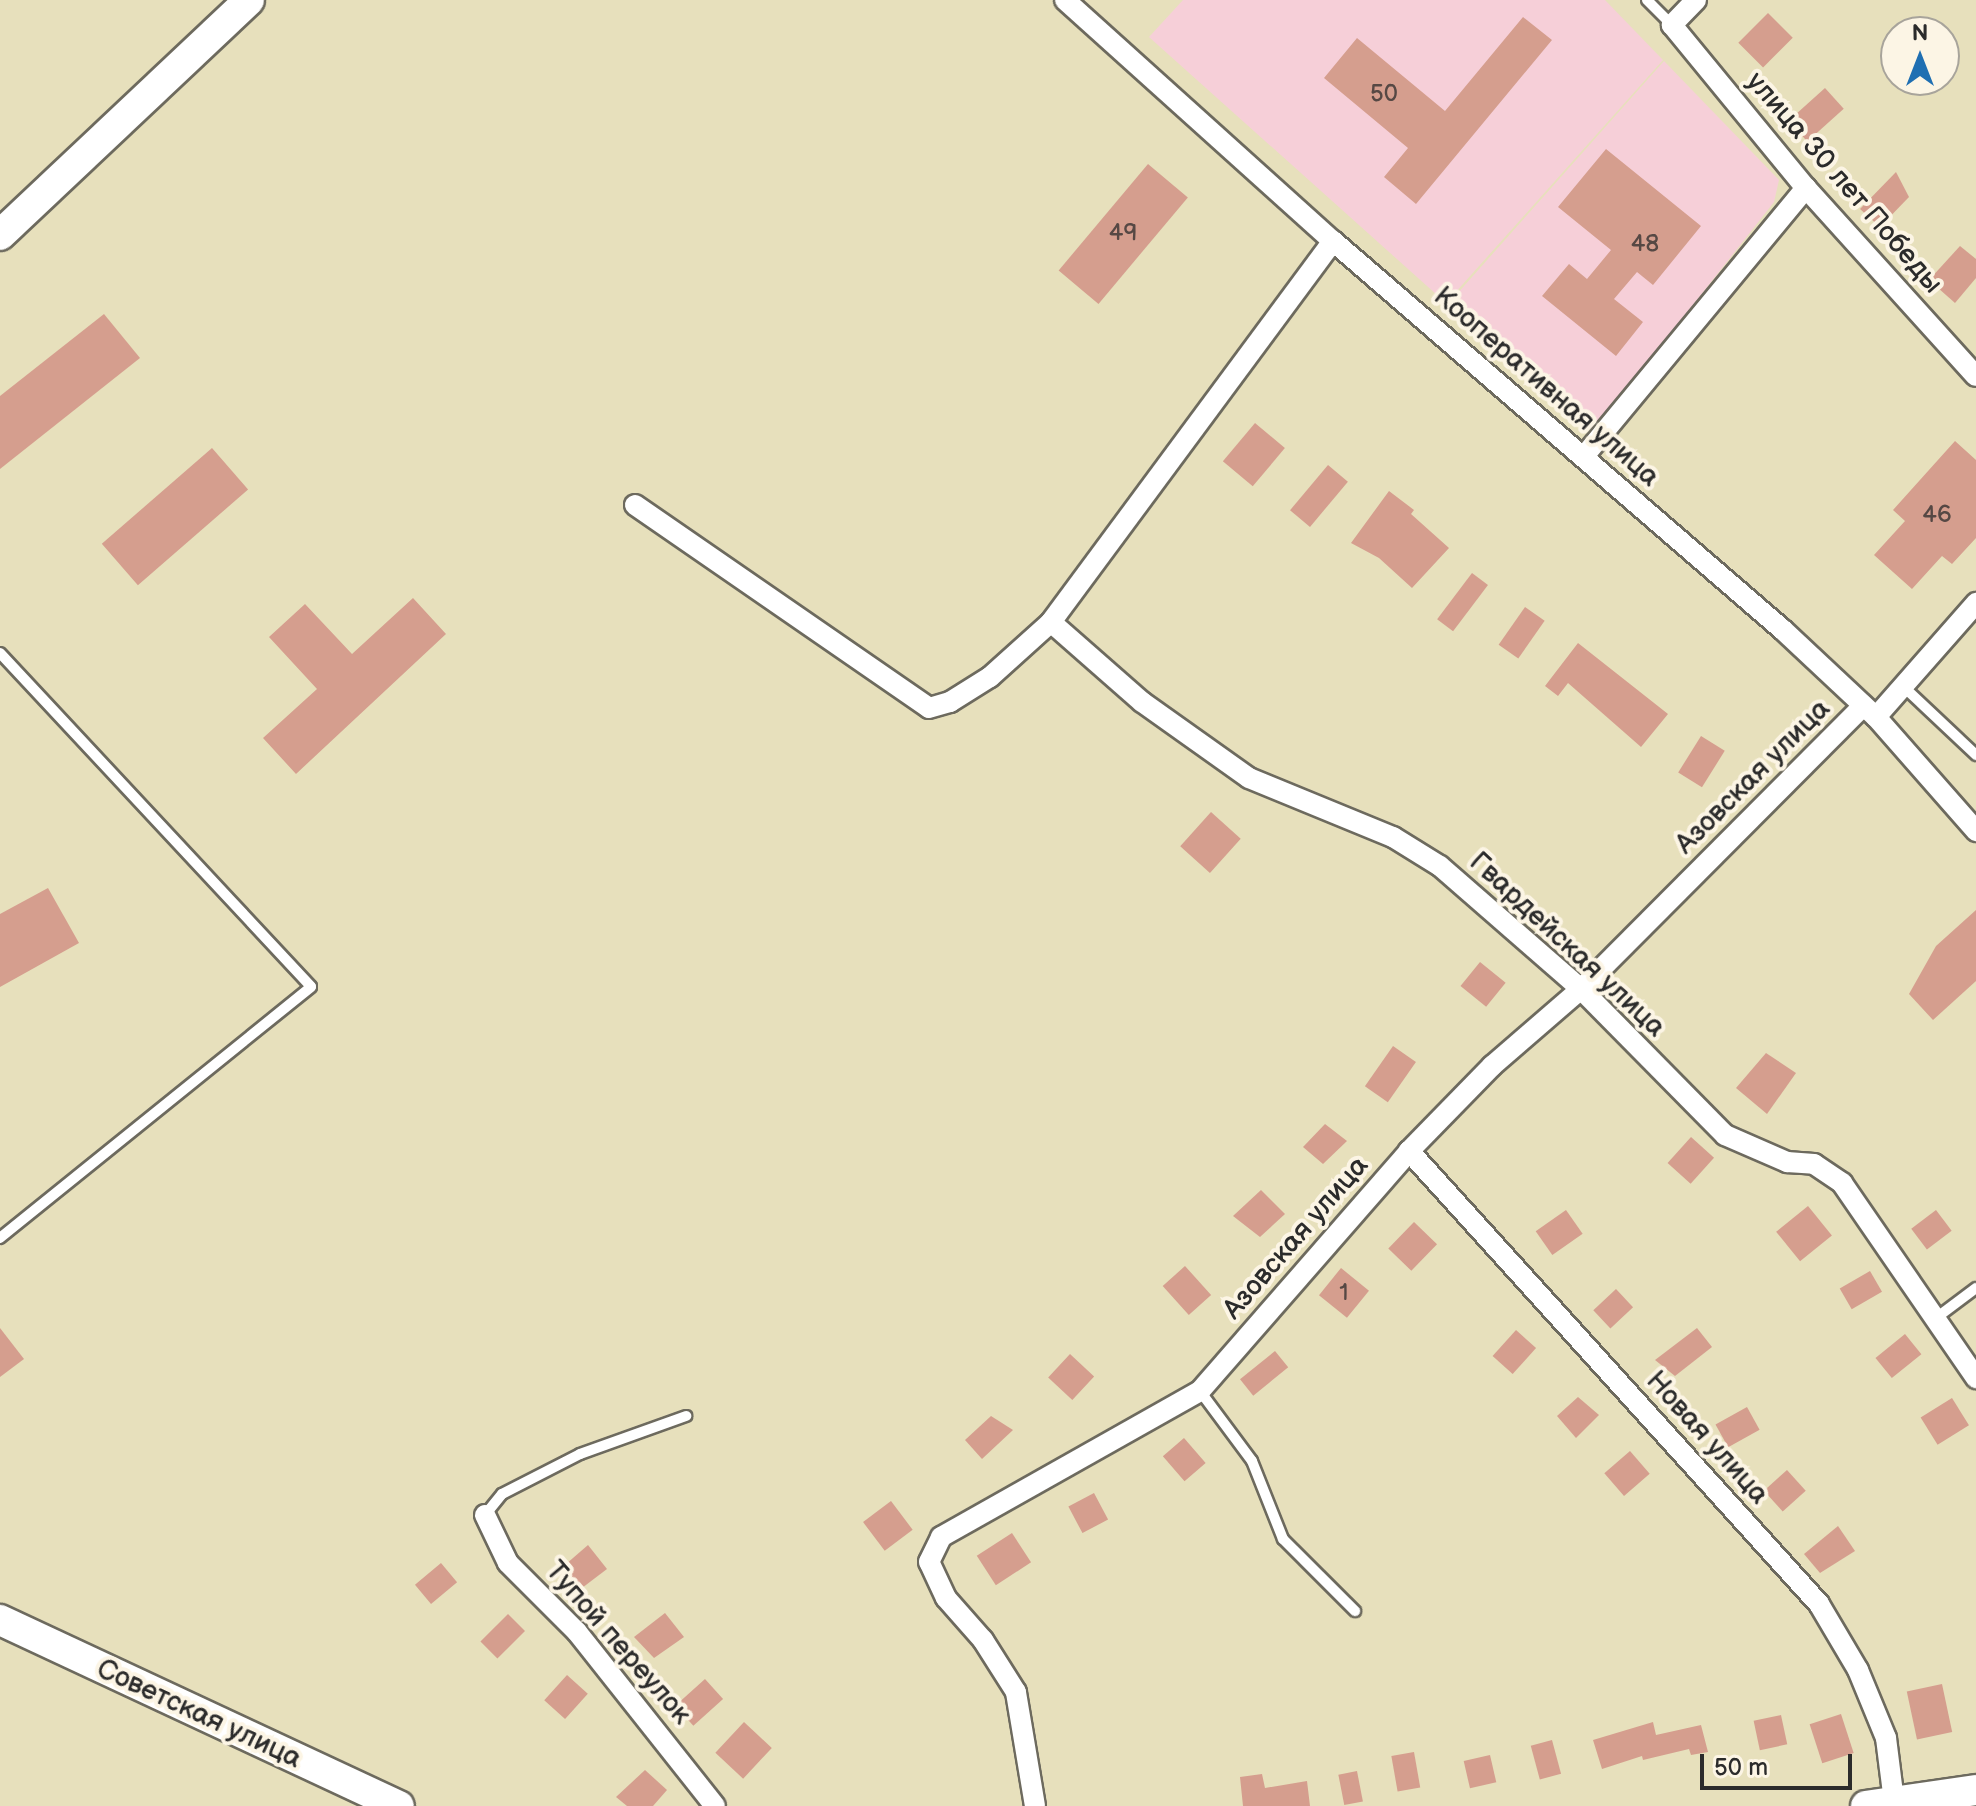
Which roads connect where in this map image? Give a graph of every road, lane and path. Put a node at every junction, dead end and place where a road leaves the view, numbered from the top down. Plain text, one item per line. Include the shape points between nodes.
1 (249, 0) edge
2 (1065, 0) edge
3 (1647, 0) edge
4 (1696, 0) edge
5 (1672, 25) junction
6 (1806, 188) junction
7 (0, 235) edge
8 (1333, 241) junction
9 (1976, 376) edge
10 (1585, 455) junction
11 (635, 505) dead end
12 (1976, 603) edge
13 (1051, 622) junction
14 (0, 653) edge
15 (1905, 688) junction
16 (1870, 712) junction
17 (1976, 755) edge
18 (1976, 831) edge
19 (1581, 989) junction
20 (1409, 1151) junction
21 (0, 1238) edge
22 (1976, 1288) edge
23 (1936, 1318) junction
24 (1976, 1378) edge
25 (1200, 1391) junction
26 (686, 1416) dead end
27 (485, 1515) joint
28 (1355, 1611) dead end
29 (0, 1620) edge
30 (1975, 1794) edge
31 (1880, 1804) edge
32 (399, 1806) edge
33 (715, 1806) edge
34 (1035, 1806) edge

1 - 7 street
2 - 8 street, Кооперативная улица
3 - 5 lane
4 - 5 street
5 - 6 street, улица 30 лет Победы
6 - 9 street, улица 30 лет Победы
6 - 10 street
8 - 10 street, Кооперативная улица
8 - 13 street
10 - 16 street, Кооперативная улица
11 - 13 street via 929,708 950,702 990,677
12 - 15 street, Азовская улица
13 - 19 street, Гвардейская улица via 1142,702 1249,778 1393,837 1440,866
14 - 21 lane via 311,987
15 - 16 street, Азовская улица
15 - 17 lane
16 - 18 street, Кооперативная улица
16 - 19 street, Азовская улица
19 - 20 street, Азовская улица via 1492,1066
19 - 23 street, Гвардейская улица via 1725,1135 1787,1162 1814,1164 1842,1183
20 - 25 street, Азовская улица
20 - 31 street, Новая улица via 1819,1604 1858,1670 1886,1738
22 - 23 lane
23 - 24 street, Гвардейская улица
25 - 28 lane via 1252,1461 1283,1539
25 - 34 street, Азовская улица via 952,1530 941,1537 929,1562 946,1598 983,1640 1016,1692
26 - 27 lane via 580,1454 502,1494
27 - 33 street, Тупой переулок via 508,1563 577,1632
29 - 32 street, Советская улица
30 - 31 street

